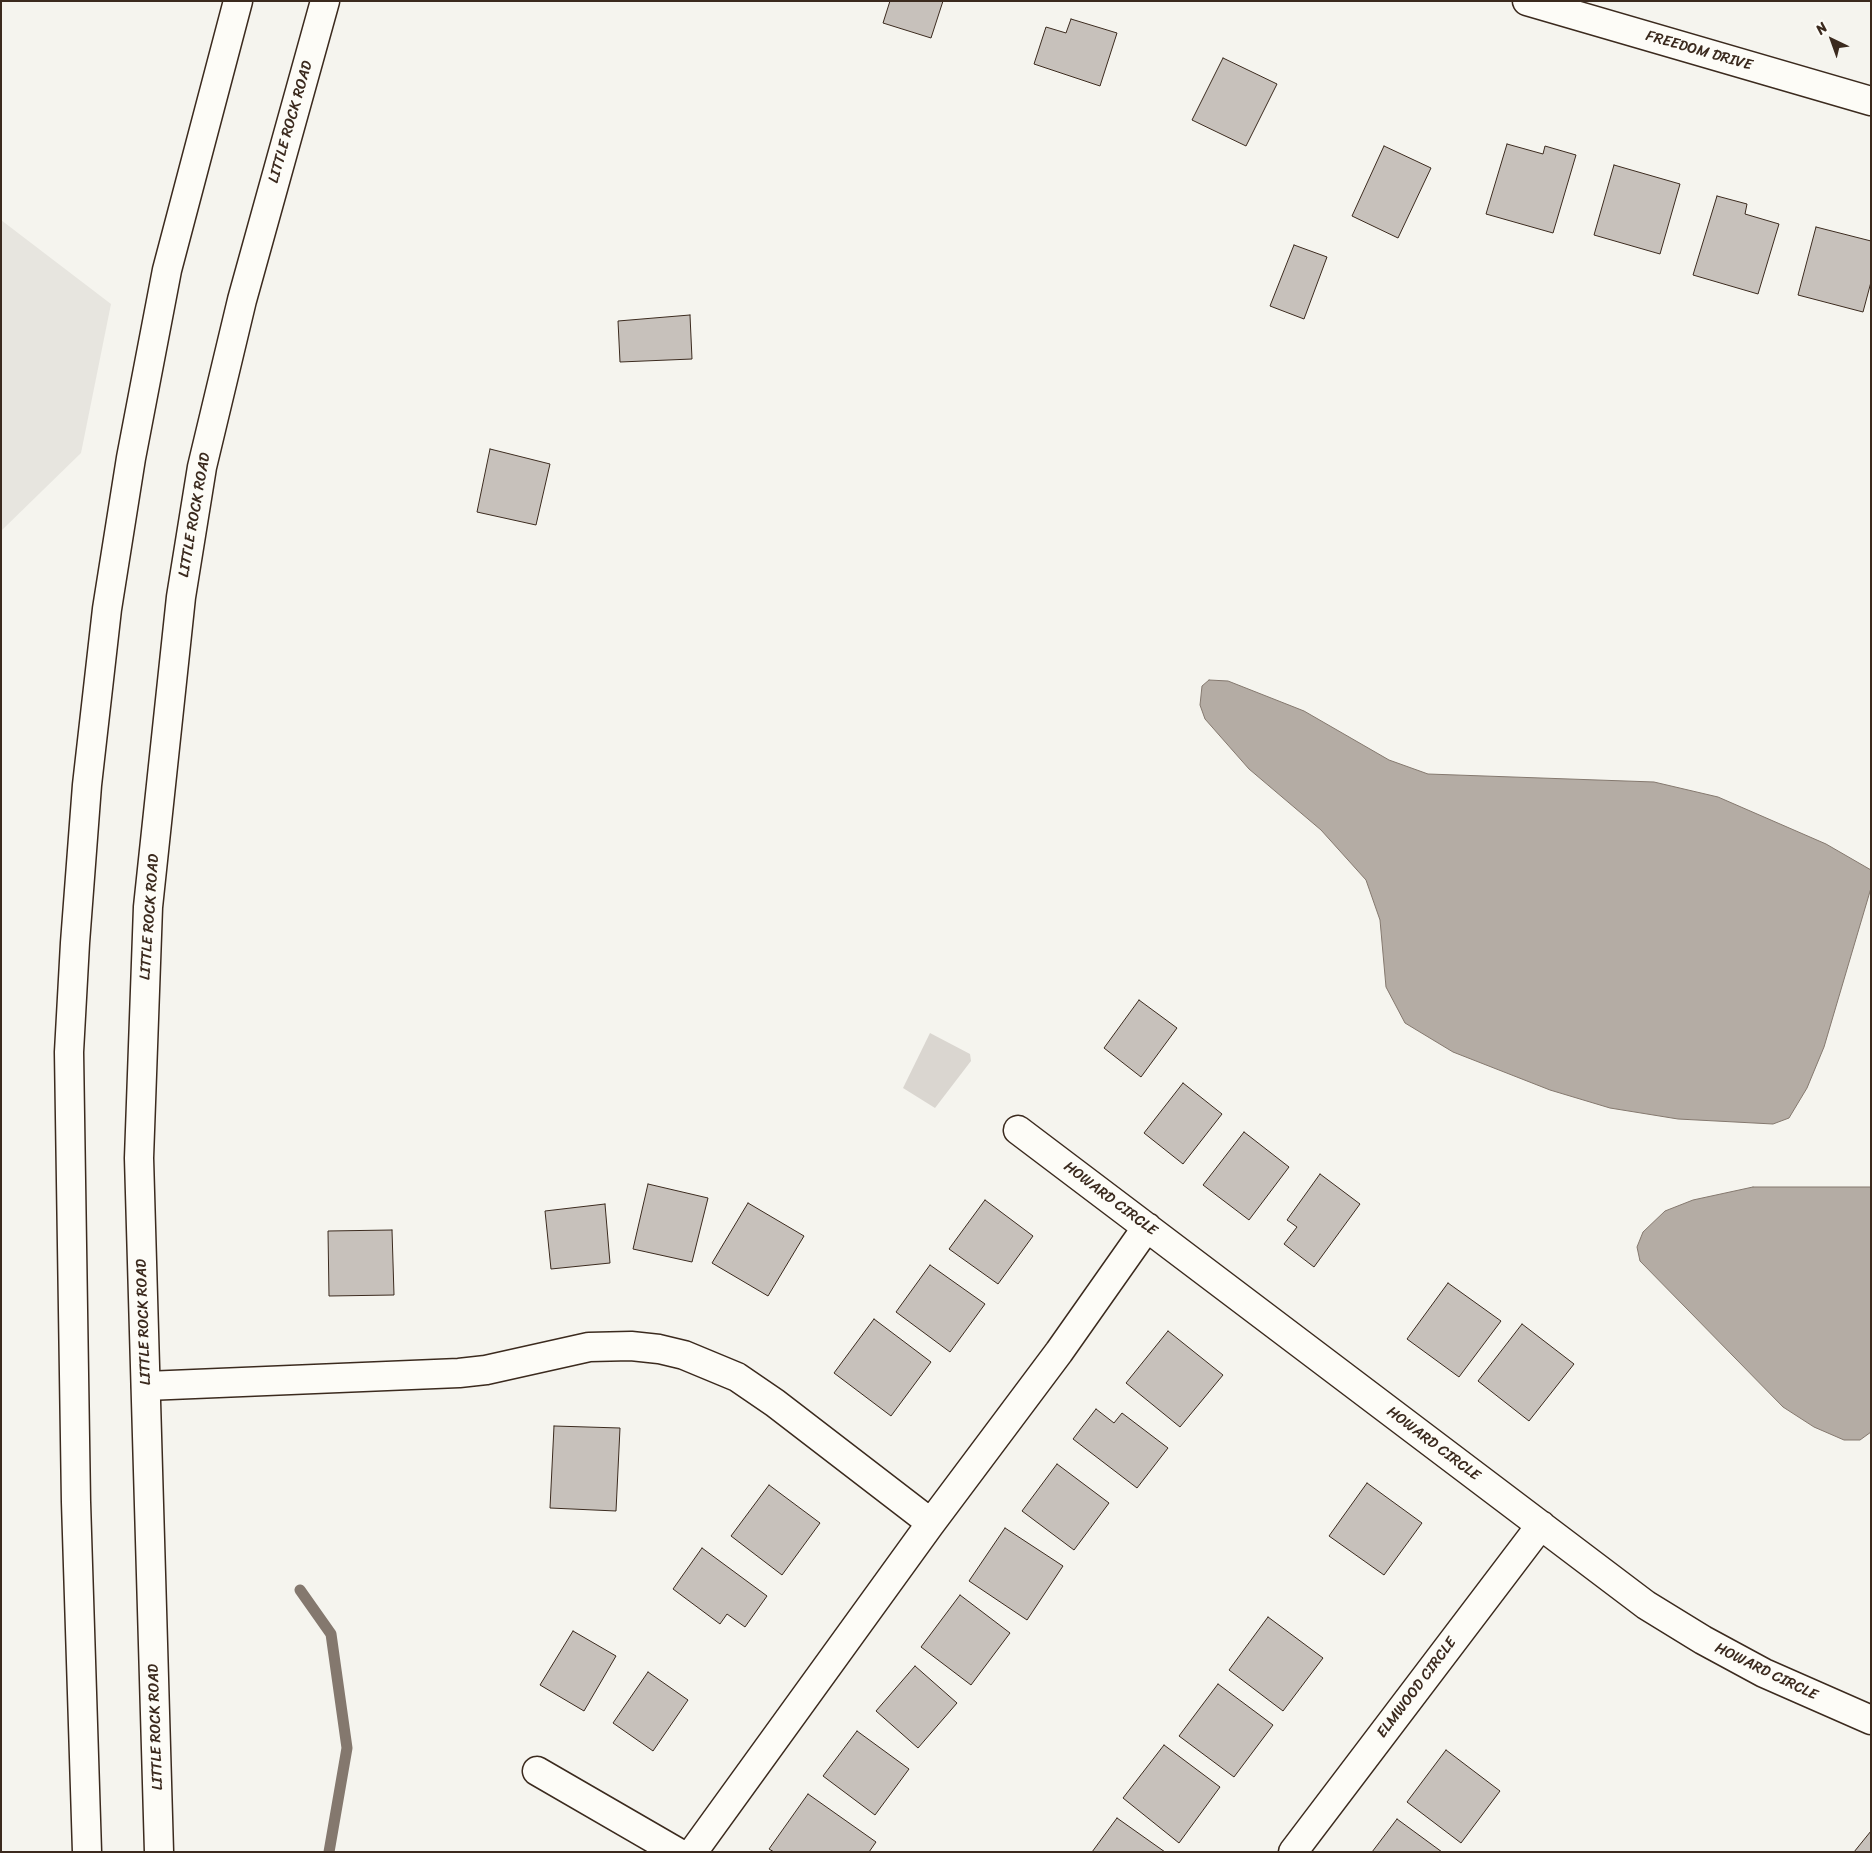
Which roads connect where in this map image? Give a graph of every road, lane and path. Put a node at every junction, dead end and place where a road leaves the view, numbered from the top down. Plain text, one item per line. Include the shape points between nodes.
1 (238, 1) edge
2 (325, 1) edge
3 (1527, 1) edge
4 (1871, 101) edge
5 (1018, 1130) dead end
6 (1147, 1227) junction
7 (146, 1386) junction
8 (931, 1523) junction
9 (1541, 1525) junction
10 (1871, 1720) edge
11 (537, 1771) dead end
12 (87, 1852) edge
13 (159, 1852) edge
14 (677, 1852) edge
15 (694, 1852) edge
16 (1293, 1852) edge

1 - 12 main road via 167,270 131,458 107,609 86,795 69,1052 76,1502
2 - 7 main road, LITTLE ROCK ROAD via 237,319 202,467 181,598 148,907 139,1158
3 - 4 main road, FREEDOM DRIVE
5 - 6 main road, HOWARD CIRCLE
6 - 8 main road via 1059,1352
6 - 9 main road, HOWARD CIRCLE
7 - 8 main road via 459,1373 589,1347 659,1349 684,1355 738,1378
7 - 13 main road, LITTLE ROCK ROAD
8 - 15 main road
9 - 10 main road, HOWARD CIRCLE via 1646,1605 1703,1640 1764,1673
9 - 16 main road, ELMWOOD CIRCLE
11 - 14 main road

